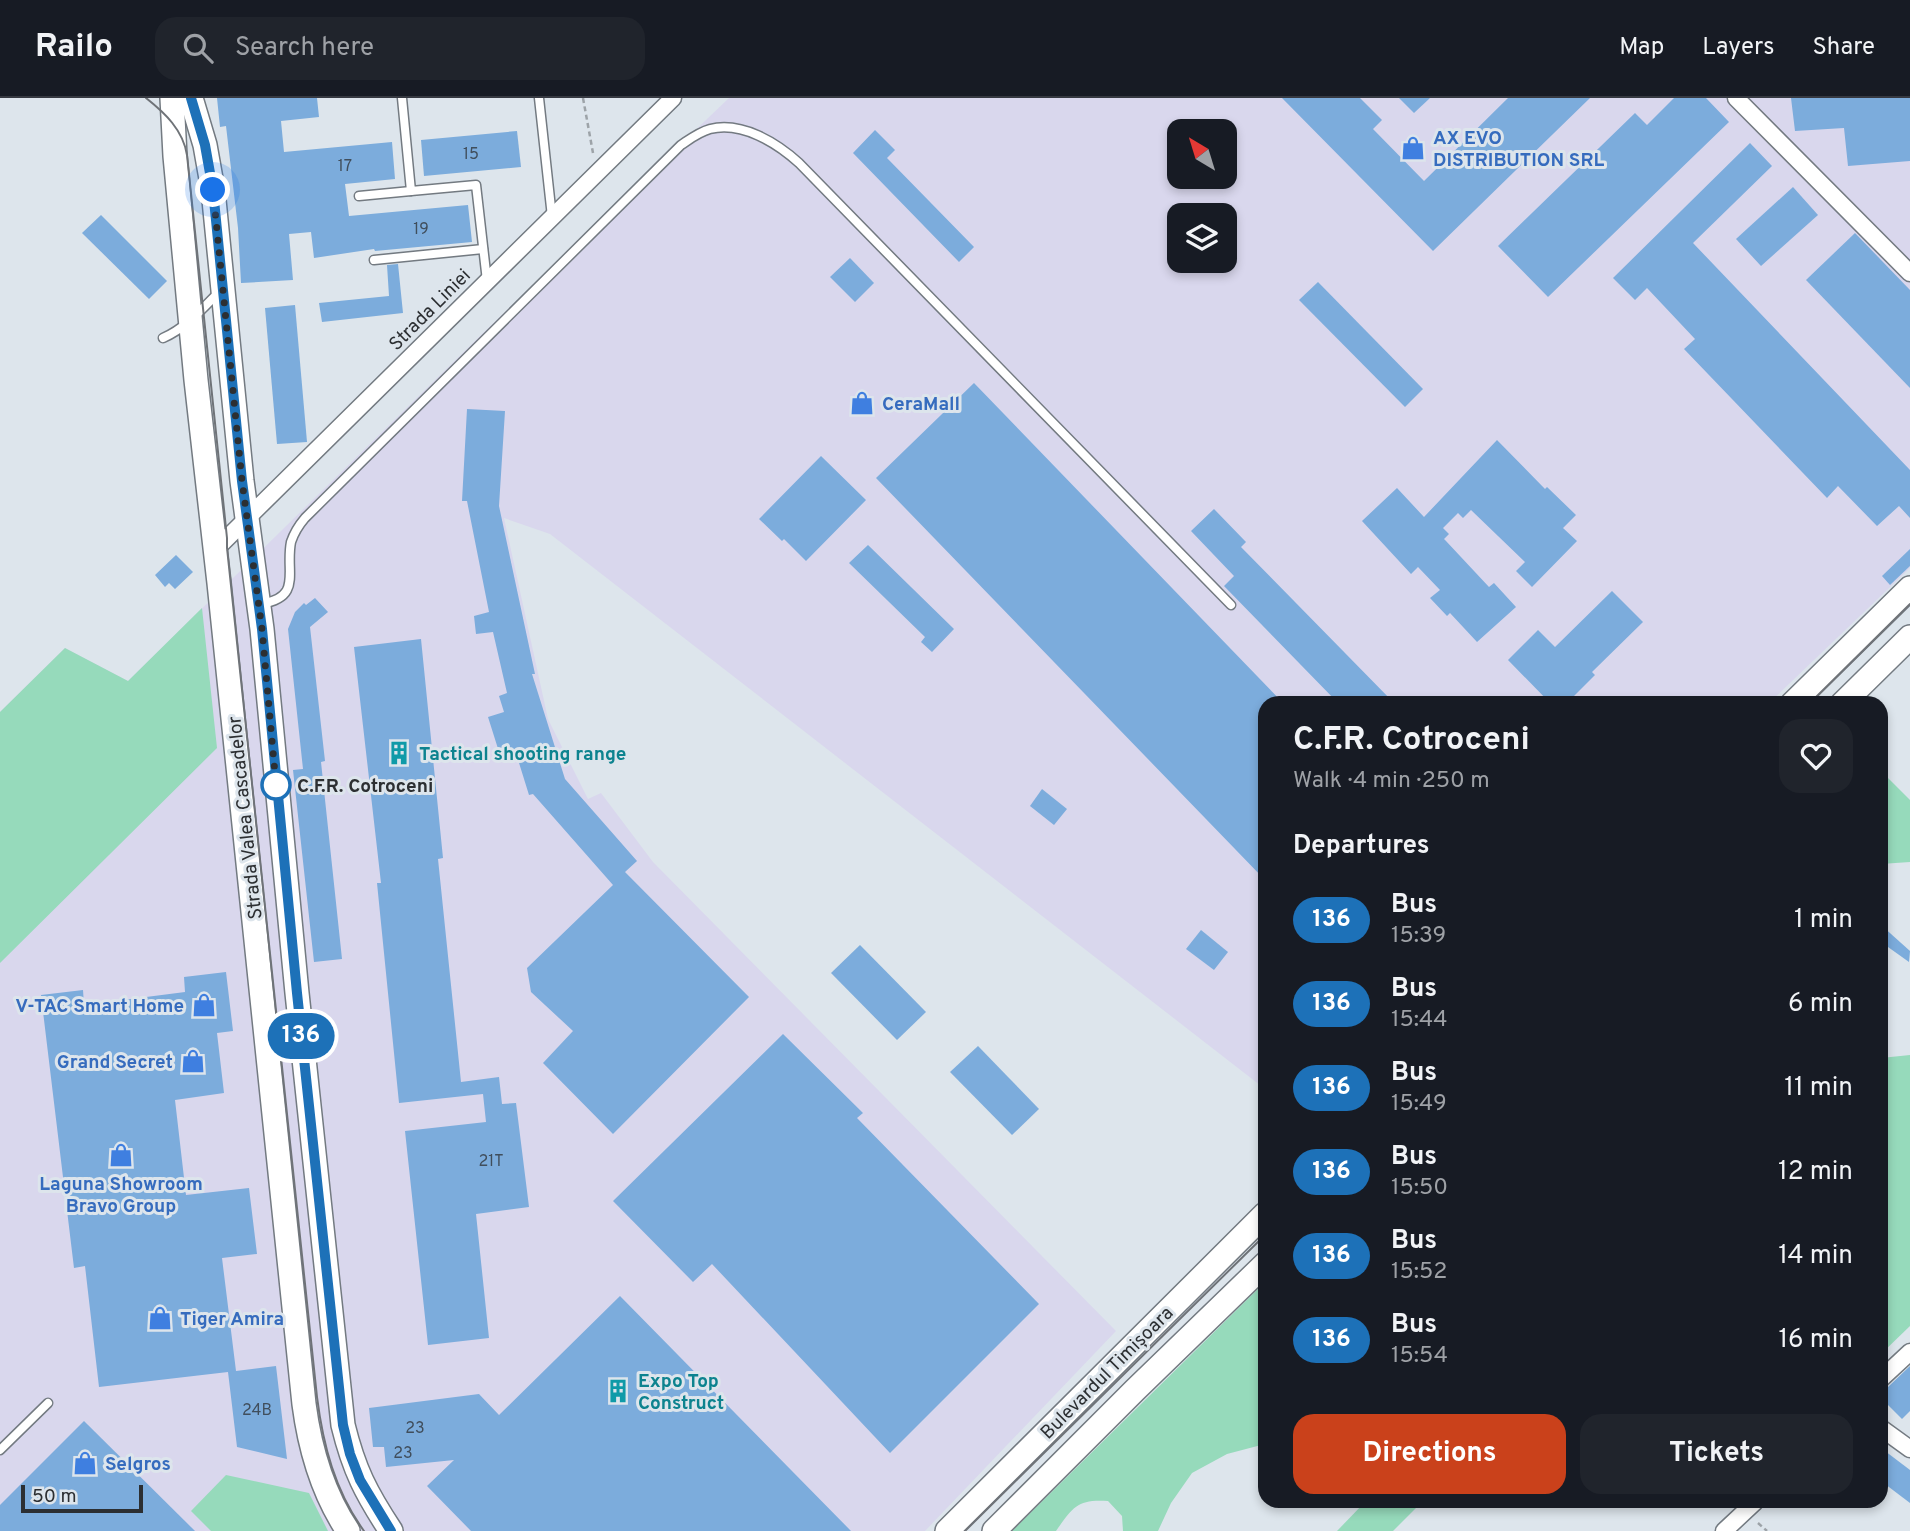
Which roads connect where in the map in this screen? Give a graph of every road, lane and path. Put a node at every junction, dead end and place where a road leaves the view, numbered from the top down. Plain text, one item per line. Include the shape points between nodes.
1 (172, 98) edge
2 (191, 98) edge
3 (402, 98) edge
4 (539, 98) edge
5 (583, 98) edge
6 (673, 98) edge
7 (1736, 98) edge
8 (595, 164) dead end
9 (411, 191) junction
10 (359, 195) dead end
11 (552, 217) junction
12 (483, 249) junction
13 (374, 260) dead end
14 (1910, 273) edge
15 (487, 281) junction
16 (223, 288) junction
17 (191, 319) junction
18 (163, 338) dead end
19 (247, 518) junction
20 (215, 550) junction
21 (1906, 597) edge
22 (258, 605) junction
23 (1231, 605) dead end
24 (1910, 637) edge
25 (1801, 696) edge
26 (1850, 696) edge
27 (297, 993) junction
28 (262, 997) junction
29 (316, 1181) junction
30 (282, 1185) junction
31 (1258, 1220) edge
32 (1258, 1271) edge
33 (1910, 1352) edge
34 (1888, 1372) edge
35 (48, 1403) dead end
36 (1888, 1432) edge
37 (1909, 1446) edge
38 (0, 1450) edge
39 (1749, 1508) edge
40 (348, 1531) edge
41 (391, 1531) edge
42 (947, 1531) edge
43 (994, 1531) edge
44 (1724, 1531) edge

1 - 17 main road, Strada Valea Cascadelor
2 - 16 main road, Strada Valea Cascadelor via 209,162
3 - 9 lane
4 - 11 lane
5 - 8 path
6 - 11 street, Strada Liniei
7 - 14 street
9 - 10 lane
9 - 12 lane via 477,185
11 - 15 street, Strada Liniei
12 - 13 lane
12 - 15 lane
15 - 19 street, Strada Liniei
16 - 17 lane
16 - 19 main road, Strada Valea Cascadelor
17 - 18 lane
17 - 20 main road, Strada Valea Cascadelor
19 - 20 street, Strada Liniei
19 - 22 main road, Strada Valea Cascadelor
20 - 28 main road, Strada Valea Cascadelor
21 - 25 main road
22 - 23 lane via 279,598 290,585 292,539 305,518 681,145 711,129 727,128 772,143 799,163
22 - 27 main road, Strada Valea Cascadelor
24 - 26 main road
27 - 28 main road
27 - 29 main road, Strada Valea Cascadelor
28 - 30 main road, Strada Valea Cascadelor
29 - 30 main road
29 - 41 main road, Strada Valea Cascadelor via 343,1425 360,1480
30 - 40 main road, Strada Valea Cascadelor via 311,1448
31 - 42 main road, Bulevardul Timișoara
32 - 43 main road, Bulevardul Timișoara
33 - 34 street
35 - 38 lane
36 - 37 street
39 - 44 street

